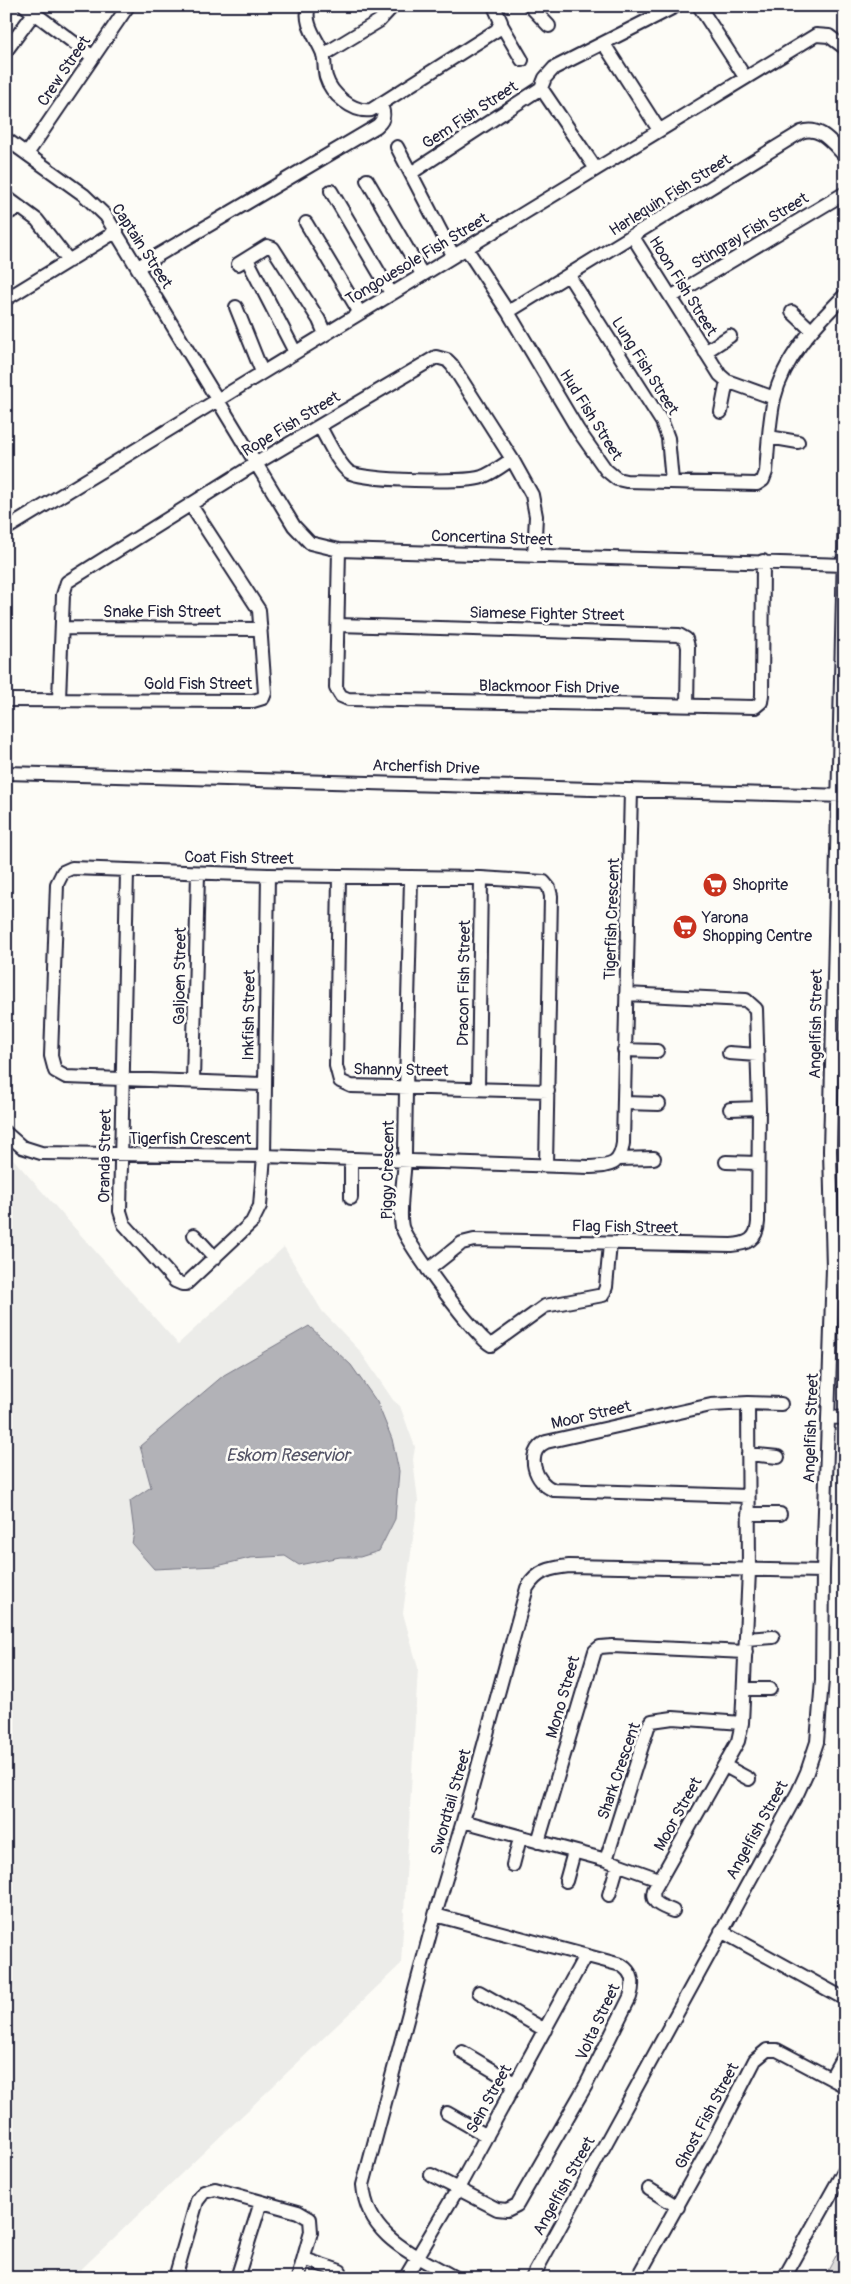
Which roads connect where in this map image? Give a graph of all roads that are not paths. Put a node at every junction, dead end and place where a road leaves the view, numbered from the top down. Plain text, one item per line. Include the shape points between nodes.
1 (128, 6) edge
2 (309, 6) edge
3 (393, 6) edge
4 (530, 6) edge
5 (676, 6) edge
6 (699, 6) edge
7 (30, 10) edge
8 (498, 16) edge
9 (549, 26) dead end
10 (604, 44) junction
11 (845, 48) edge
12 (6, 51) edge
13 (323, 56) junction
14 (93, 57) junction
15 (522, 60) dead end
16 (745, 77) junction
17 (541, 88) junction
18 (380, 104) junction
19 (659, 130) junction
20 (6, 139) edge
21 (397, 147) dead end
22 (27, 154) junction
23 (845, 156) edge
24 (596, 169) junction
25 (411, 173) junction
26 (367, 180) dead end
27 (331, 191) dead end
28 (845, 194) edge
29 (6, 197) edge
30 (20, 206) junction
31 (6, 214) edge
32 (306, 223) dead end
33 (117, 231) junction
34 (633, 237) junction
35 (466, 248) junction
36 (453, 256) junction
37 (69, 262) junction
38 (138, 267) junction
39 (422, 274) junction
40 (569, 276) junction
41 (391, 293) junction
42 (845, 295) edge
43 (671, 297) junction
44 (6, 299) edge
45 (236, 307) dead end
46 (508, 312) junction
47 (792, 312) dead end
48 (360, 313) junction
49 (811, 330) junction
50 (325, 334) junction
51 (730, 336) dead end
52 (295, 352) junction
53 (705, 352) junction
54 (262, 372) junction
55 (727, 381) junction
56 (774, 398) junction
57 (217, 400) junction
58 (720, 412) dead end
59 (320, 426) junction
60 (769, 437) junction
61 (798, 442) dead end
62 (512, 459) junction
63 (255, 464) junction
64 (672, 481) junction
65 (190, 504) junction
66 (845, 508) edge
67 (6, 529) edge
68 (340, 550) junction
69 (534, 556) junction
70 (763, 561) junction
71 (844, 565) edge
72 (338, 625) junction
73 (62, 628) junction
74 (261, 629) junction
75 (59, 699) junction
76 (6, 700) edge
77 (687, 706) junction
78 (6, 772) edge
79 (631, 790) junction
80 (842, 796) edge
81 (127, 871) junction
82 (198, 873) junction
83 (268, 875) junction
84 (339, 876) junction
85 (411, 878) junction
86 (481, 878) junction
87 (626, 994) junction
88 (624, 1050) junction
89 (657, 1051) dead end
90 (729, 1053) dead end
91 (757, 1055) junction
92 (122, 1079) junction
93 (193, 1080) junction
94 (264, 1084) junction
95 (406, 1086) junction
96 (478, 1088) junction
97 (548, 1091) junction
98 (624, 1103) junction
99 (659, 1104) dead end
100 (759, 1108) junction
101 (730, 1109) dead end
102 (6, 1132) edge
103 (121, 1155) junction
104 (264, 1156) junction
105 (654, 1158) dead end
106 (351, 1159) junction
107 (619, 1159) junction
108 (405, 1160) junction
109 (726, 1162) dead end
110 (757, 1163) junction
111 (546, 1165) junction
112 (351, 1198) dead end
113 (194, 1236) dead end
114 (610, 1244) junction
115 (215, 1258) junction
116 (428, 1270) junction
117 (748, 1404) junction
118 (781, 1404) dead end
119 (828, 1417) junction
120 (845, 1418) edge
121 (748, 1454) junction
122 (778, 1457) dead end
123 (748, 1496) junction
124 (748, 1514) junction
125 (780, 1514) dead end
126 (748, 1571) junction
127 (823, 1571) junction
128 (773, 1637) dead end
129 (746, 1638) junction
130 (746, 1652) junction
131 (745, 1689) junction
132 (770, 1689) dead end
133 (742, 1723) junction
134 (725, 1766) junction
135 (749, 1779) dead end
136 (463, 1821) junction
137 (520, 1838) junction
138 (538, 1842) junction
139 (574, 1852) junction
140 (606, 1860) junction
141 (618, 1864) junction
142 (513, 1865) dead end
143 (659, 1879) junction
144 (566, 1881) dead end
145 (609, 1895) dead end
146 (845, 1905) edge
147 (845, 1909) edge
148 (673, 1911) dead end
149 (435, 1915) junction
150 (721, 1931) junction
151 (585, 1956) junction
152 (479, 1992) dead end
153 (845, 1999) edge
154 (545, 2030) junction
155 (462, 2052) dead end
156 (845, 2053) edge
157 (831, 2078) junction
158 (516, 2084) junction
159 (845, 2086) edge
160 (447, 2113) dead end
161 (487, 2136) junction
162 (845, 2169) edge
163 (431, 2174) dead end
164 (457, 2190) junction
165 (649, 2190) dead end
166 (261, 2202) junction
167 (678, 2207) junction
168 (418, 2256) junction
169 (304, 2260) junction
170 (340, 2271) dead end
171 (175, 2278) edge
172 (237, 2278) edge
173 (298, 2278) edge
174 (405, 2278) edge
175 (455, 2278) edge
176 (532, 2278) edge
177 (637, 2278) edge
178 (784, 2278) edge

1 - 14 street, Crew Street
2 - 13 street via 308,23
3 - 13 street via 378,21
4 - 9 street
5 - 10 street
6 - 16 street
7 - 12 street
7 - 14 street
8 - 15 street
8 - 18 street via 497,30
10 - 17 street via 554,68
10 - 19 street
11 - 16 street, Tongouesole Fish Street via 829,36 816,35
13 - 18 street via 326,78 347,103 366,110
14 - 22 street, Crew Street
16 - 19 street, Tongouesole Fish Street
17 - 24 street, Gem Fish Street
17 - 25 street, Gem Fish Street
18 - 38 street via 384,115 377,126
19 - 24 street, Tongouesole Fish Street
20 - 22 street, Captain Street
21 - 25 street
22 - 33 street, Captain Street via 84,195
23 - 34 street, Harlequin Fish Street via 819,132 801,132
24 - 35 street, Tongouesole Fish Street
25 - 36 street
26 - 39 street
27 - 41 street
28 - 43 street, Stingray Fish Street
29 - 30 street
30 - 31 street
30 - 37 street via 42,226
32 - 48 street
33 - 37 street
33 - 38 street, Captain Street
34 - 40 street, Harlequin Fish Street
34 - 43 street, Hoon Fish Street
35 - 36 street, Tongouesole Fish Street
35 - 46 street, Hud Fish Street
36 - 39 street, Tongouesole Fish Street
37 - 44 street
38 - 57 street, Captain Street
39 - 41 street, Tongouesole Fish Street
40 - 46 street, Harlequin Fish Street
40 - 64 street, Lung Fish Street via 662,422 668,438
41 - 48 street, Tongouesole Fish Street
42 - 49 street
43 - 53 street, Hoon Fish Street
45 - 54 street
46 - 64 street, Hud Fish Street via 578,430 606,470 617,479 626,481
47 - 49 street
48 - 50 street, Tongouesole Fish Street
49 - 56 street via 794,356
50 - 52 street, Tongouesole Fish Street
50 - 52 street via 273,248 268,246 242,262
51 - 53 street, Hoon Fish Street
52 - 54 street, Tongouesole Fish Street
53 - 55 street, Hoon Fish Street
54 - 57 street, Tongouesole Fish Street
55 - 56 street
55 - 58 street
56 - 60 street
57 - 63 street, Concertina Street
57 - 67 street, Tongouesole Fish Street
59 - 62 street via 345,469 355,475 469,480 482,477
59 - 62 street, Rope Fish Street via 436,357 452,365
59 - 63 street, Rope Fish Street
60 - 61 street
60 - 64 street, Hud Fish Street via 766,472 757,484
62 - 69 street, Rope Fish Street via 535,506
63 - 65 street, Rope Fish Street
63 - 68 street, Concertina Street via 301,536 316,545
65 - 73 street, Rope Fish Street via 67,582 63,590
65 - 74 street, Gold Fish Street via 258,607
66 - 71 street, Angelfish Street
68 - 69 street, Concertina Street
68 - 72 street, Blackmoor Fish Drive
69 - 70 street, Concertina Street
70 - 71 street, Concertina Street
70 - 77 street, Blackmoor Fish Drive via 761,702 755,708
71 - 80 street, Angelfish Street
72 - 77 street, Siamese Fighter Street via 679,635 686,639 688,647
72 - 77 street, Blackmoor Fish Drive via 336,688 345,698
73 - 74 street, Snake Fish Street
73 - 75 street, Rope Fish Street
74 - 75 street, Gold Fish Street via 265,693 258,701
75 - 76 street, Gold Fish Street
78 - 79 street, Archerfish Drive
79 - 80 street, Archerfish Drive
79 - 87 street, Tigerfish Crescent
80 - 119 street, Angelfish Street via 830,1151 834,1268
81 - 82 street, Coat Fish Street
81 - 92 street, Oranda Street
81 - 92 street, Coat Fish Street via 70,868 57,880 51,1056 53,1068 62,1076
82 - 83 street, Coat Fish Street
82 - 93 street, Galjoen Street
83 - 84 street, Coat Fish Street
83 - 94 street, Inkfish Street
84 - 85 street, Coat Fish Street
84 - 95 street, Shanny Street via 337,1076 351,1086
85 - 86 street, Coat Fish Street
85 - 95 street, Piggy Crescent
86 - 96 street, Dracon Fish Street
86 - 97 street, Coat Fish Street via 541,881 549,888
87 - 88 street, Tigerfish Crescent
87 - 91 street, Flag Fish Street via 746,1000 756,1009
88 - 89 street
88 - 98 street, Tigerfish Crescent
90 - 91 street
91 - 100 street, Flag Fish Street
92 - 93 street, Coat Fish Street
92 - 103 street, Oranda Street
93 - 94 street, Coat Fish Street
94 - 104 street, Inkfish Street
95 - 96 street, Shanny Street
95 - 108 street, Piggy Crescent
96 - 97 street, Shanny Street
97 - 111 street, Coat Fish Street
98 - 99 street
98 - 107 street, Tigerfish Crescent via 624,1143
100 - 101 street
100 - 110 street, Flag Fish Street
102 - 103 street, Tigerfish Crescent via 22,1147 36,1153
103 - 104 street, Tigerfish Crescent
103 - 115 street, Oranda Street via 122,1220 169,1274 179,1283 186,1284
104 - 106 street, Tigerfish Crescent
104 - 115 street, Oranda Street via 257,1215
105 - 107 street, Tigerfish Crescent
106 - 108 street, Tigerfish Crescent
106 - 112 street
107 - 111 street, Tigerfish Crescent via 600,1166
108 - 111 street, Tigerfish Crescent
108 - 116 street, Piggy Crescent via 402,1225
109 - 110 street
110 - 114 street, Flag Fish Street via 758,1226 749,1242 731,1245
113 - 115 street
114 - 116 street, Flag Fish Street via 474,1240 457,1246
114 - 116 street, Piggy Crescent via 603,1295 545,1306 491,1345 473,1328
117 - 118 street, Moor Street
117 - 121 street, Moor Street
117 - 123 street, Moor Street via 711,1405 546,1442 536,1448 533,1459 542,1482 554,1490
119 - 120 street
119 - 127 street, Angelfish Street
121 - 122 street
121 - 123 street, Moor Street
123 - 124 street, Moor Street
124 - 125 street
124 - 126 street, Moor Street
126 - 127 street, Swordtail Street
126 - 129 street, Moor Street
126 - 136 street, Swordtail Street via 569,1566 537,1575 524,1596
127 - 150 street, Angelfish Street via 822,1704 817,1742 798,1792
128 - 129 street
129 - 130 street, Moor Street
130 - 131 street, Moor Street
130 - 138 street, Mono Street via 622,1646 605,1646 594,1651
131 - 132 street
131 - 133 street, Moor Street
133 - 134 street, Moor Street via 738,1740
133 - 140 street, Shark Crescent via 673,1718 652,1721
134 - 135 street
134 - 143 street, Moor Street
136 - 137 street
136 - 149 street, Swordtail Street
137 - 138 street
137 - 142 street
138 - 139 street
139 - 140 street
139 - 144 street
140 - 141 street
141 - 143 street
141 - 145 street
143 - 148 street, Moor Street via 652,1894 653,1900
146 - 147 street
149 - 151 street, Volta Street
149 - 168 street, Swordtail Street via 363,2185 366,2204 374,2222 387,2236
150 - 153 street
150 - 176 street, Angelfish Street
151 - 154 street, Sein Street
151 - 164 street, Volta Street via 624,1966 634,1984 586,2085 517,2205 507,2210 498,2209
152 - 154 street
154 - 158 street, Sein Street
155 - 158 street
156 - 157 street
157 - 159 street, Ghost Fish Street
157 - 167 street, Ghost Fish Street via 776,2049 762,2052
158 - 161 street, Sein Street
160 - 161 street
161 - 164 street, Sein Street
162 - 178 street
163 - 164 street
164 - 168 street, Sein Street
165 - 167 street
166 - 169 street via 298,2212 310,2220 311,2232
166 - 171 street via 220,2189 204,2192 197,2201
166 - 172 street
167 - 177 street, Ghost Fish Street
168 - 174 street, Sein Street
168 - 175 street, Swordtail Street
169 - 170 street
169 - 173 street

